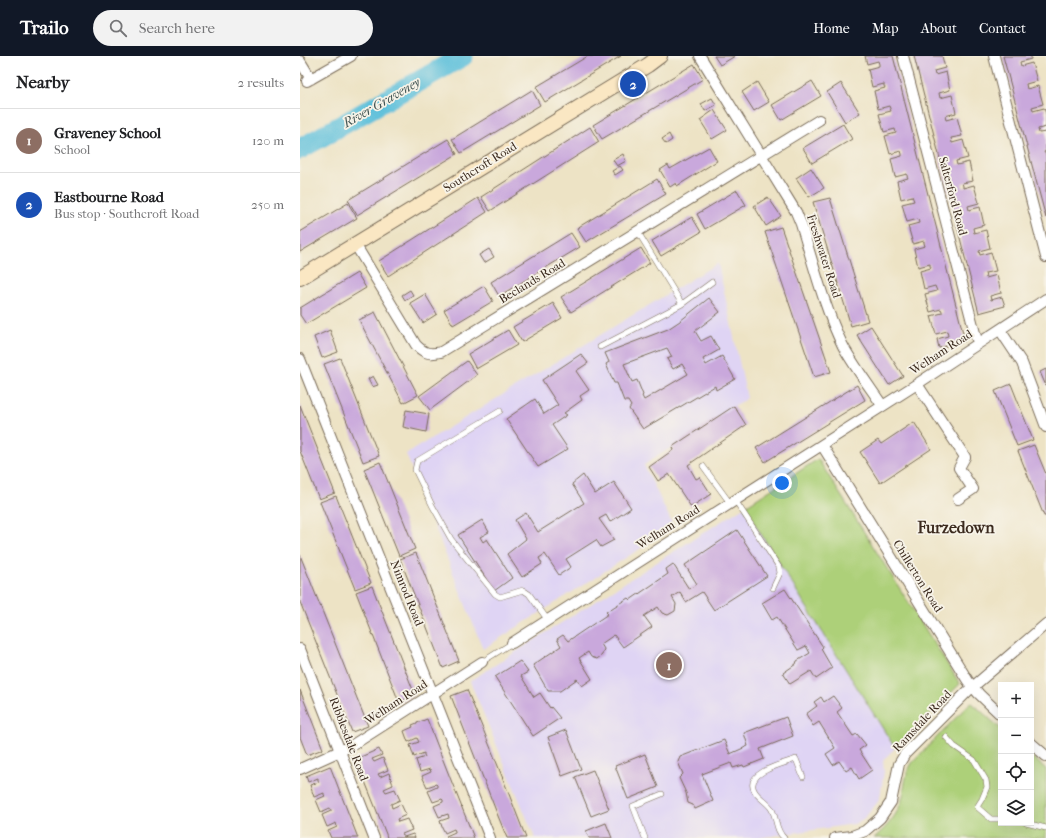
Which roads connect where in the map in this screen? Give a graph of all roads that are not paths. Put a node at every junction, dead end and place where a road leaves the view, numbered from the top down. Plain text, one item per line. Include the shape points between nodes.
1 (351, 56) edge
2 (660, 56) edge
3 (700, 56) edge
4 (903, 56) edge
5 (994, 56) edge
6 (646, 60) edge
7 (300, 61) edge
8 (819, 120) dead end
9 (761, 155) junction
10 (638, 232) junction
11 (355, 244) junction
12 (1046, 256) edge
13 (300, 278) edge
14 (712, 282) dead end
15 (1046, 299) edge
16 (682, 304) junction
17 (1000, 330) junction
18 (979, 343) junction
19 (600, 347) dead end
20 (300, 359) edge
21 (917, 384) junction
22 (882, 405) junction
23 (500, 411) dead end
24 (1046, 427) edge
25 (822, 445) junction
26 (703, 466) dead end
27 (958, 499) dead end
28 (732, 501) junction
29 (773, 588) dead end
30 (547, 619) junction
31 (1046, 624) edge
32 (512, 643) joint
33 (300, 652) edge
34 (482, 662) joint
35 (973, 687) junction
36 (433, 694) junction
37 (998, 712) edge
38 (946, 737) dead end
39 (1034, 746) edge
40 (341, 752) junction
41 (1046, 756) edge
42 (300, 769) edge
43 (803, 777) dead end
44 (662, 794) dead end
45 (998, 819) edge
46 (1034, 825) edge
47 (1046, 828) edge
48 (374, 838) edge
49 (490, 838) edge
50 (645, 838) edge
51 (784, 838) edge
52 (835, 838) edge

1 - 7 street via 309,80
2 - 6 street, Southcroft Road
3 - 9 street, Freshwater Road
4 - 18 street, Salterford Road
5 - 12 street
6 - 11 street, Southcroft Road
8 - 9 street, Beclands Road
9 - 10 street, Beclands Road
9 - 22 street, Freshwater Road via 796,212 841,341
10 - 11 street, Beclands Road via 441,352 432,354 416,345
10 - 16 lane
11 - 13 street, Southcroft Road
14 - 16 lane
15 - 17 street, Welham Road
16 - 19 lane
17 - 18 street, Welham Road
17 - 24 street via 1022,363
18 - 21 street, Welham Road
20 - 36 street, Nimrod Road
21 - 22 street, Welham Road
21 - 27 street via 965,457 960,468 973,489
22 - 25 street, Welham Road
23 - 30 lane via 417,461 415,470 451,539 495,594 500,597 523,590 529,594
25 - 28 street, Welham Road
25 - 35 street, Chillerton Road
26 - 28 lane
28 - 29 lane via 779,567 780,574
28 - 30 street, Welham Road
30 - 32 street, Welham Road
31 - 35 street, Ramsdale Road
32 - 34 lane, Welham Road
33 - 40 street, Ribblesdale Road
34 - 36 street, Welham Road
35 - 37 street, Chillerton Road
35 - 52 street, Ramsdale Road via 905,754 899,764 891,802 880,818 865,831
36 - 40 street, Welham Road
36 - 49 street, Nimrod Road
38 - 45 lane via 974,760 986,780 987,787 977,807 991,819
39 - 41 street
40 - 42 street, Welham Road
40 - 48 street, Ribblesdale Road
43 - 51 lane via 796,759 755,776 752,784 754,791 770,807 775,816 778,832
44 - 50 lane via 633,806
46 - 47 lane

